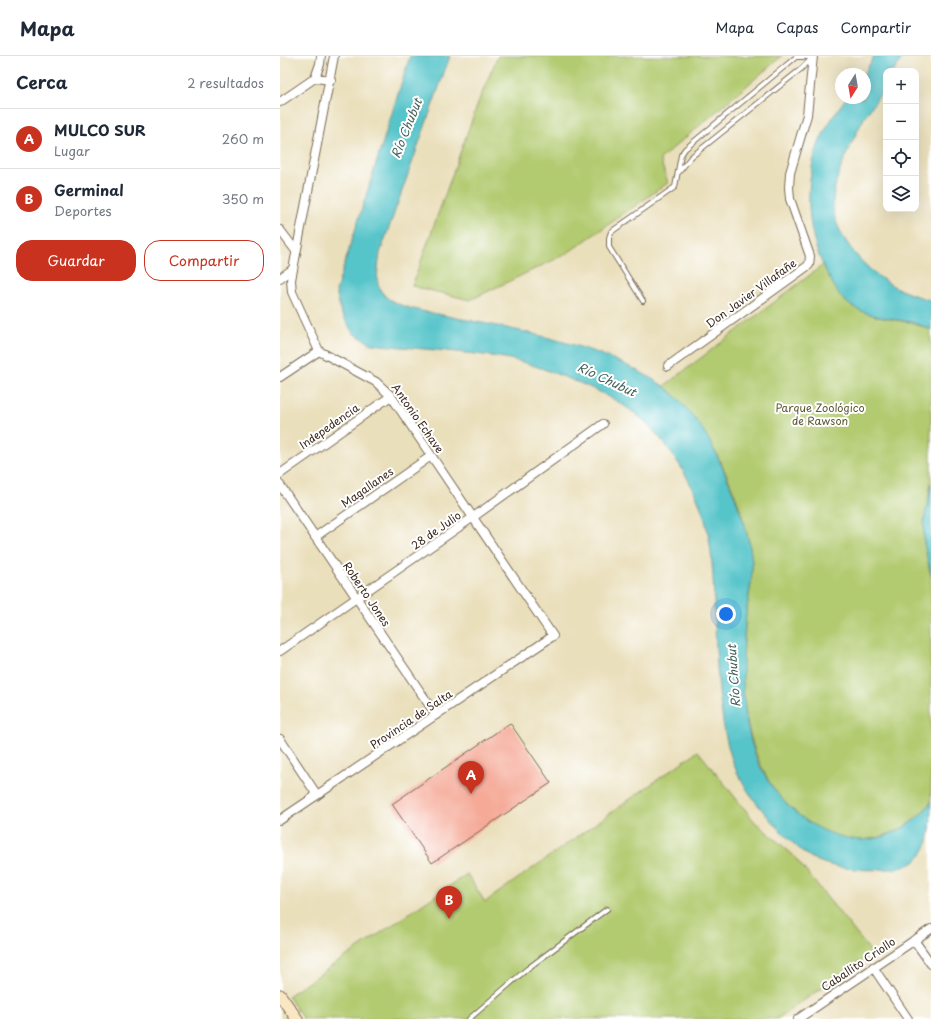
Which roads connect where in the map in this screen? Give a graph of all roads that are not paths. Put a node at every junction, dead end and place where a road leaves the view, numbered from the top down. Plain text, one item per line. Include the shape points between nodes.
1 (321, 56) edge
2 (334, 56) edge
3 (813, 56) edge
4 (315, 78) junction
5 (331, 80) junction
6 (280, 102) edge
7 (678, 172) junction
8 (280, 230) edge
9 (296, 251) junction
10 (293, 269) junction
11 (280, 278) edge
12 (643, 301) dead end
13 (319, 351) junction
14 (668, 366) dead end
15 (280, 377) edge
16 (391, 396) junction
17 (603, 424) dead end
18 (432, 456) junction
19 (280, 474) edge
20 (280, 485) edge
21 (472, 518) junction
22 (315, 537) junction
23 (357, 598) junction
24 (553, 636) joint
25 (280, 651) edge
26 (436, 715) junction
27 (280, 739) edge
28 (317, 795) junction
29 (280, 820) edge
30 (607, 909) dead end
31 (931, 929) edge
32 (914, 940) junction
33 (931, 964) edge
34 (873, 967) junction
35 (280, 995) edge
36 (297, 1019) edge
37 (469, 1019) edge
38 (799, 1019) edge
39 (908, 1019) edge

1 - 4 street
2 - 5 street
3 - 7 lane via 801,69 691,157
3 - 7 lane via 796,57 685,149
3 - 14 street, Don Javier Villafañe via 807,115 790,173 789,187 790,199 810,256 809,265
4 - 5 street
4 - 6 street
5 - 9 street
7 - 12 lane via 675,187 611,232 609,238 609,247
8 - 9 street
9 - 10 street
10 - 11 street
10 - 13 street via 292,292
13 - 15 street
13 - 16 street, Antonio Echave via 376,382
16 - 18 street, Antonio Echave
16 - 19 street, Indepedencia
17 - 21 street, 28 de Julio
18 - 21 street, Antonio Echave
18 - 22 street, Magallanes
20 - 22 street, Roberto Jones
21 - 23 street, 28 de Julio
21 - 24 street, Antonio Echave
22 - 23 street, Roberto Jones
23 - 25 street, 28 de Julio
23 - 26 street, Roberto Jones
24 - 26 street, Provincia de Salta
26 - 28 street, Provincia de Salta
27 - 28 street
28 - 29 street, Provincia de Salta
30 - 37 lane via 527,969
31 - 32 street, Caballito Criollo
32 - 33 street
32 - 34 street, Caballito Criollo
34 - 38 street, Caballito Criollo
34 - 39 street
35 - 36 main road

